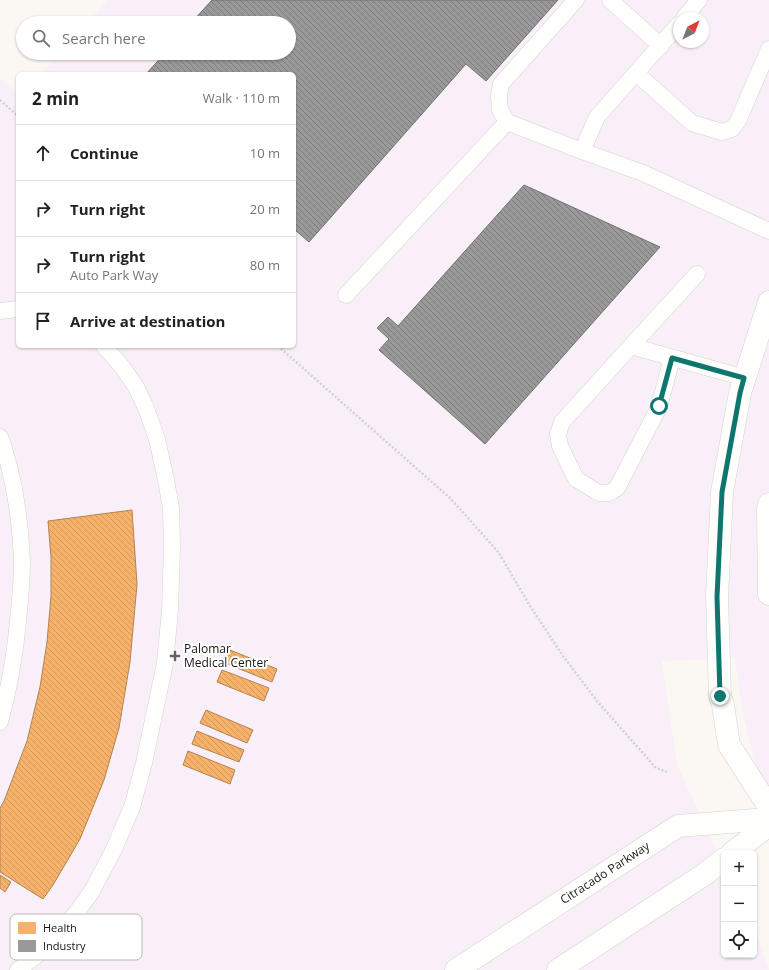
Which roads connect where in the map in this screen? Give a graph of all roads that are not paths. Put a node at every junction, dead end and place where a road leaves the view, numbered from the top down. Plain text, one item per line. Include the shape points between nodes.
1 (576, 0) edge
2 (610, 0) edge
3 (699, 0) edge
4 (689, 12) edge
5 (673, 31) edge
6 (661, 46) junction
7 (769, 49) edge
8 (636, 73) junction
9 (507, 122) junction
10 (582, 151) junction
11 (769, 231) edge
12 (697, 274) dead end
13 (346, 295) dead end
14 (769, 302) edge
15 (16, 309) edge
16 (0, 311) edge
17 (631, 346) junction
18 (106, 348) edge
19 (672, 358) junction
20 (744, 378) junction
21 (0, 437) edge
22 (769, 504) edge
23 (769, 594) edge
24 (0, 722) edge
25 (769, 807) edge
26 (769, 819) edge
27 (769, 825) edge
28 (736, 850) edge
29 (721, 861) edge
30 (75, 914) edge
31 (31, 960) edge
32 (18, 970) edge
33 (456, 970) edge
34 (558, 970) edge

1 - 9 lane via 501,84 500,110
2 - 6 lane
3 - 4 lane
5 - 6 lane
6 - 8 lane
7 - 8 lane via 738,121 732,129 722,132 692,123
8 - 10 lane via 597,117
9 - 10 lane
9 - 13 lane
10 - 11 lane via 643,173
12 - 17 lane
14 - 20 main road
15 - 16 lane
17 - 19 lane
17 - 19 lane via 562,422 558,434 560,446 576,479 599,493 609,493 618,488 659,406
18 - 30 lane via 136,387 157,439 171,508 170,610 165,664 132,807 92,891
19 - 20 lane
20 - 25 main road via 722,492 717,597 720,696 730,745
21 - 24 lane via 14,485 22,563 16,643
22 - 23 main road
26 - 33 main road, Citracado Parkway via 678,826
27 - 28 main road
29 - 34 main road
31 - 32 lane

